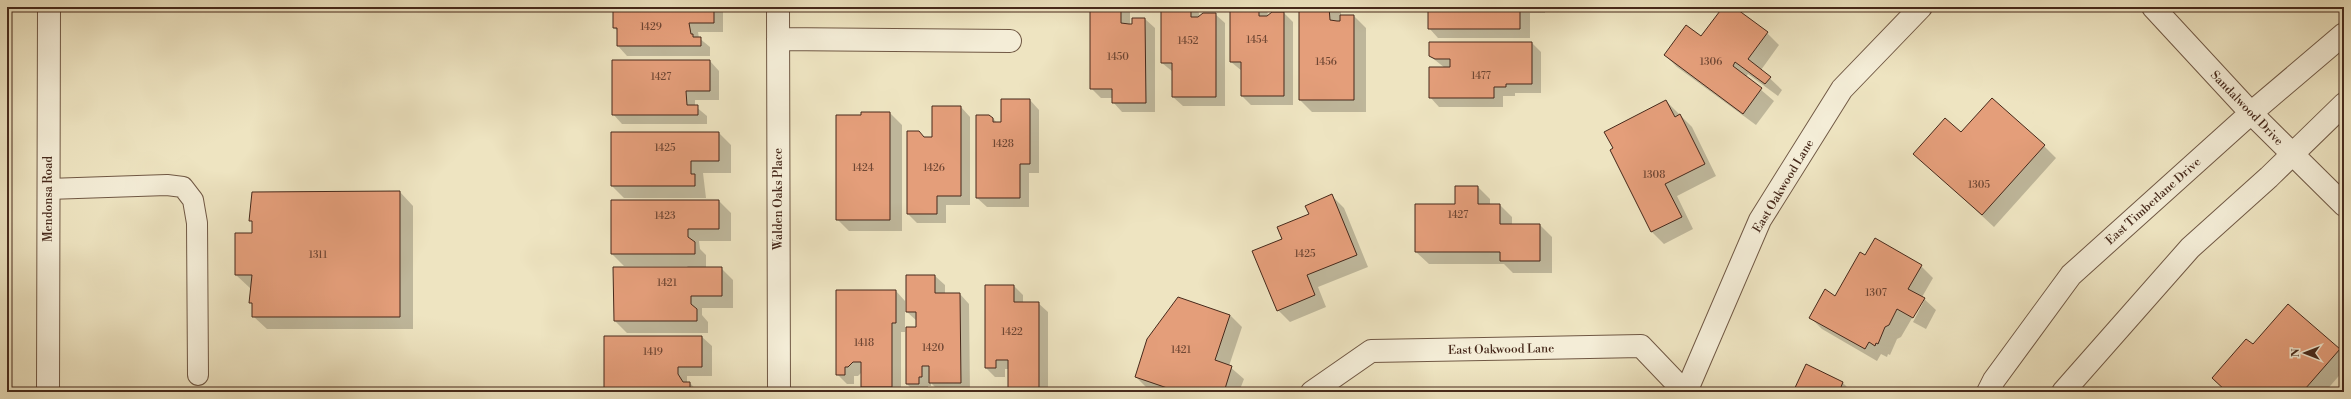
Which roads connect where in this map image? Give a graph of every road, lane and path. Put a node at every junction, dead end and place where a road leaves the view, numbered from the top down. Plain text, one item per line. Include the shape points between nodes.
1 (49, 7) edge
2 (778, 7) edge
3 (1921, 7) edge
4 (2153, 7) edge
5 (2344, 34) edge
6 (778, 39) junction
7 (1010, 42) dead end
8 (2344, 104) edge
9 (2251, 113) junction
10 (2292, 155) junction
11 (48, 190) junction
12 (2344, 205) edge
13 (198, 375) dead end
14 (48, 392) edge
15 (779, 392) edge
16 (1312, 392) edge
17 (1685, 392) edge
18 (1988, 392) edge
19 (2063, 392) edge

1 - 11 street, Mendonsa Road
2 - 6 street, Walden Oaks Place
3 - 17 street, East Oakwood Lane via 1842,89 1764,213
4 - 9 street, Sandalwood Drive
5 - 9 street, East Timberlane Drive
6 - 7 street
6 - 15 street, Walden Oaks Place
8 - 10 street
9 - 10 street, Sandalwood Drive
9 - 18 street, East Timberlane Drive via 2071,275 1994,380
10 - 12 street, Sandalwood Drive
10 - 19 street via 2190,248
11 - 13 lane via 167,186 183,188 193,200 197,223
11 - 14 street, Mendonsa Road
16 - 17 street, East Oakwood Lane via 1371,351 1641,346

